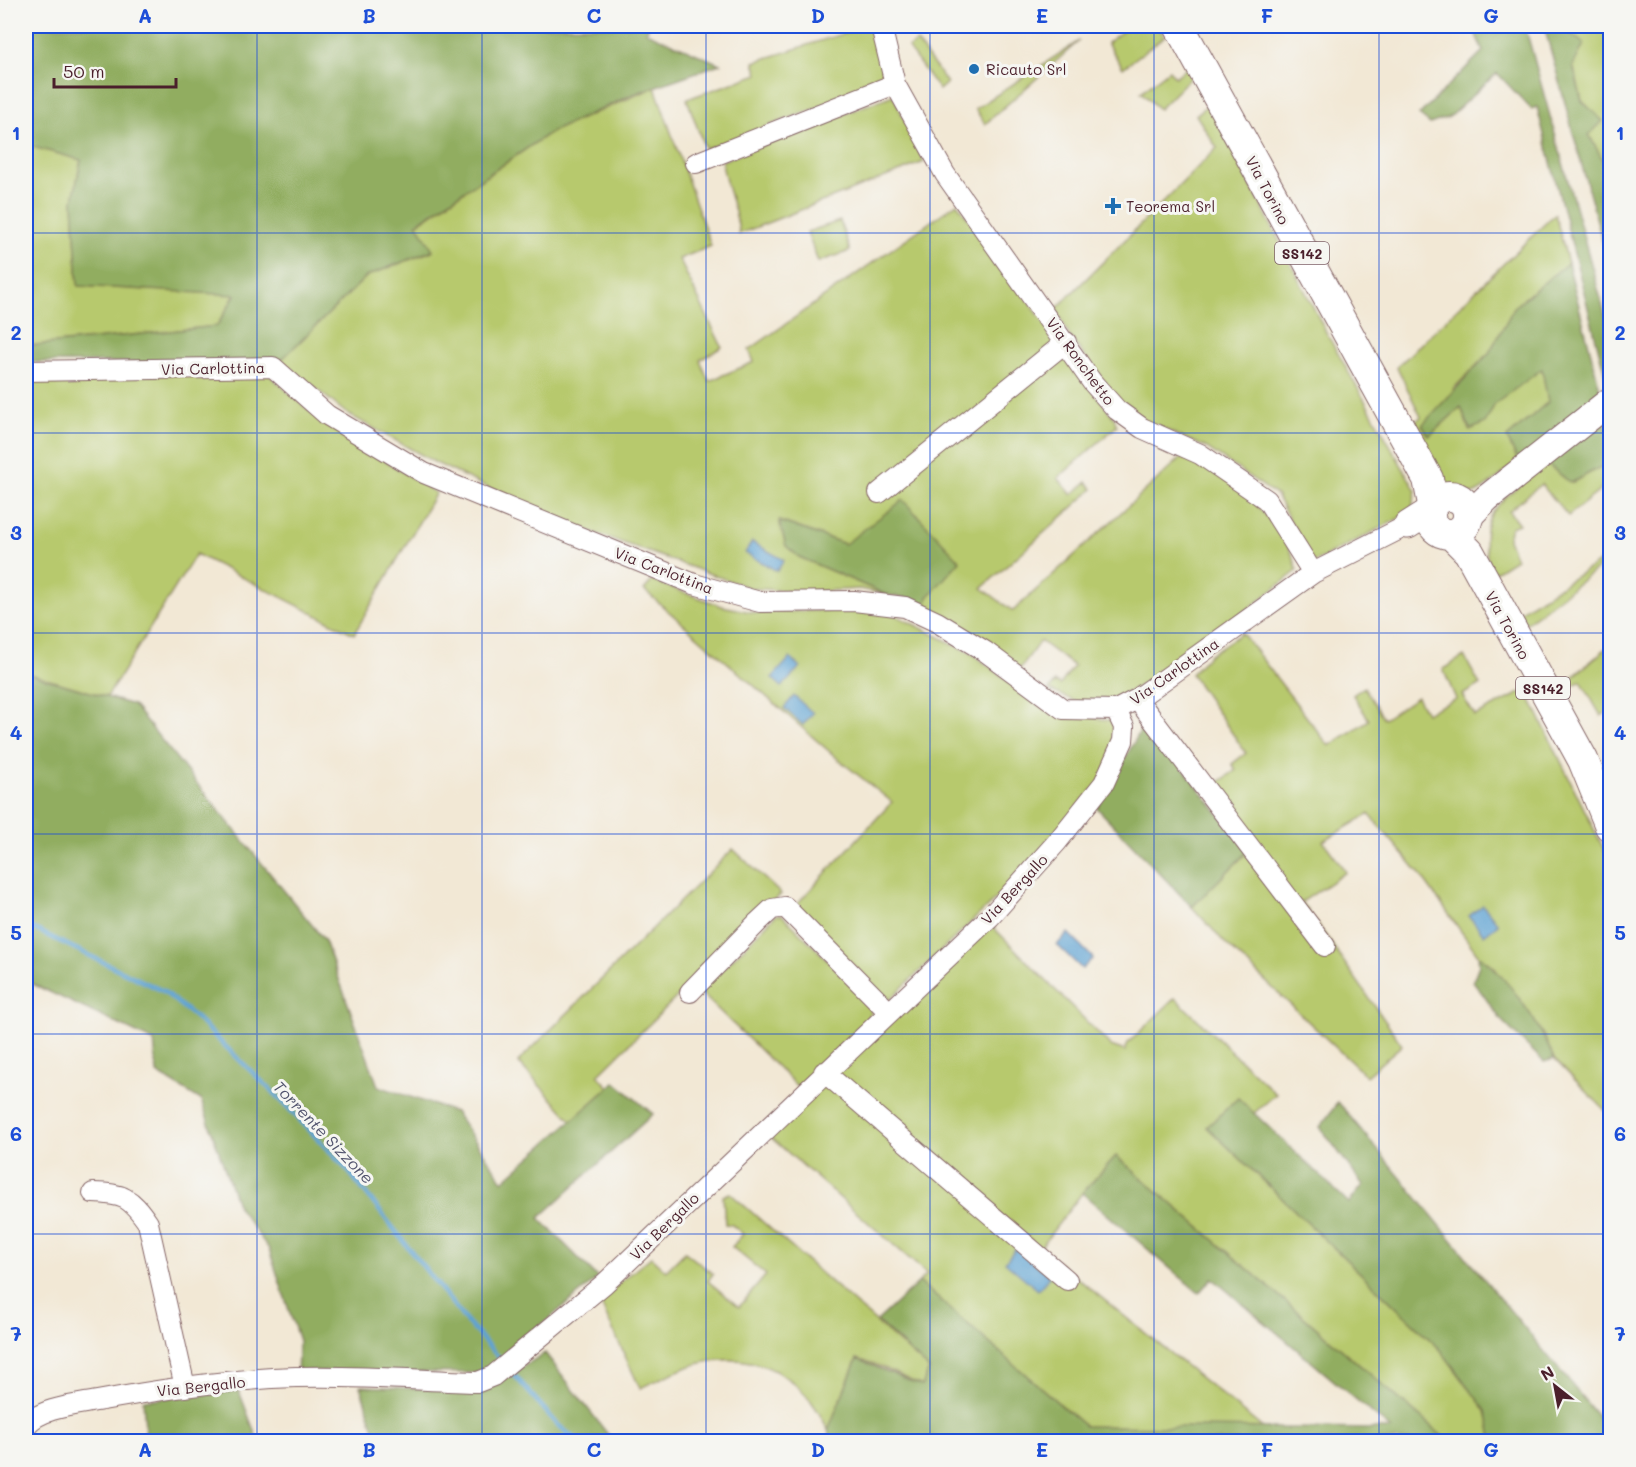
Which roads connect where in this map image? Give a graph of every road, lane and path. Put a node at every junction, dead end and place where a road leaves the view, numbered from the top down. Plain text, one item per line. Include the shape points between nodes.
1 (881, 26) edge
2 (1179, 26) edge
3 (895, 84) junction
4 (696, 163) dead end
5 (1066, 342) junction
6 (26, 371) edge
7 (1610, 404) edge
8 (879, 493) dead end
9 (1449, 514) junction
10 (1313, 573) junction
11 (1137, 699) junction
12 (1116, 710) junction
13 (1611, 826) edge
14 (1325, 946) dead end
15 (690, 992) dead end
16 (888, 1011) junction
17 (824, 1072) junction
18 (93, 1193) dead end
19 (1067, 1280) dead end
20 (185, 1387) junction
21 (27, 1420) edge

1 - 3 street, Via Ronchetto
2 - 9 main road, Via Torino / SS142
3 - 4 street
3 - 5 street, Via Ronchetto via 945,174
5 - 8 street
5 - 10 street, Via Ronchetto via 1092,382 1117,410 1142,428 1200,454 1267,500
6 - 12 street, Via Carlottina via 273,367 327,414 424,473 694,584 760,602 854,601 905,607 986,652 1063,709
7 - 9 street
9 - 10 street
9 - 13 main road, Via Torino / SS142 via 1583,760
10 - 11 street, Via Carlottina
11 - 12 street, Via Carlottina
11 - 14 street
12 - 16 street, Via Bergallo via 1124,727 1123,741 1104,783 990,917
15 - 16 street via 758,921 772,909 785,907
16 - 17 street, Via Bergallo
17 - 19 street
17 - 20 street, Via Bergallo via 604,1284 493,1376 478,1382 294,1377
18 - 20 street via 117,1194 134,1202 148,1223
20 - 21 street, Via Bergallo via 69,1407

